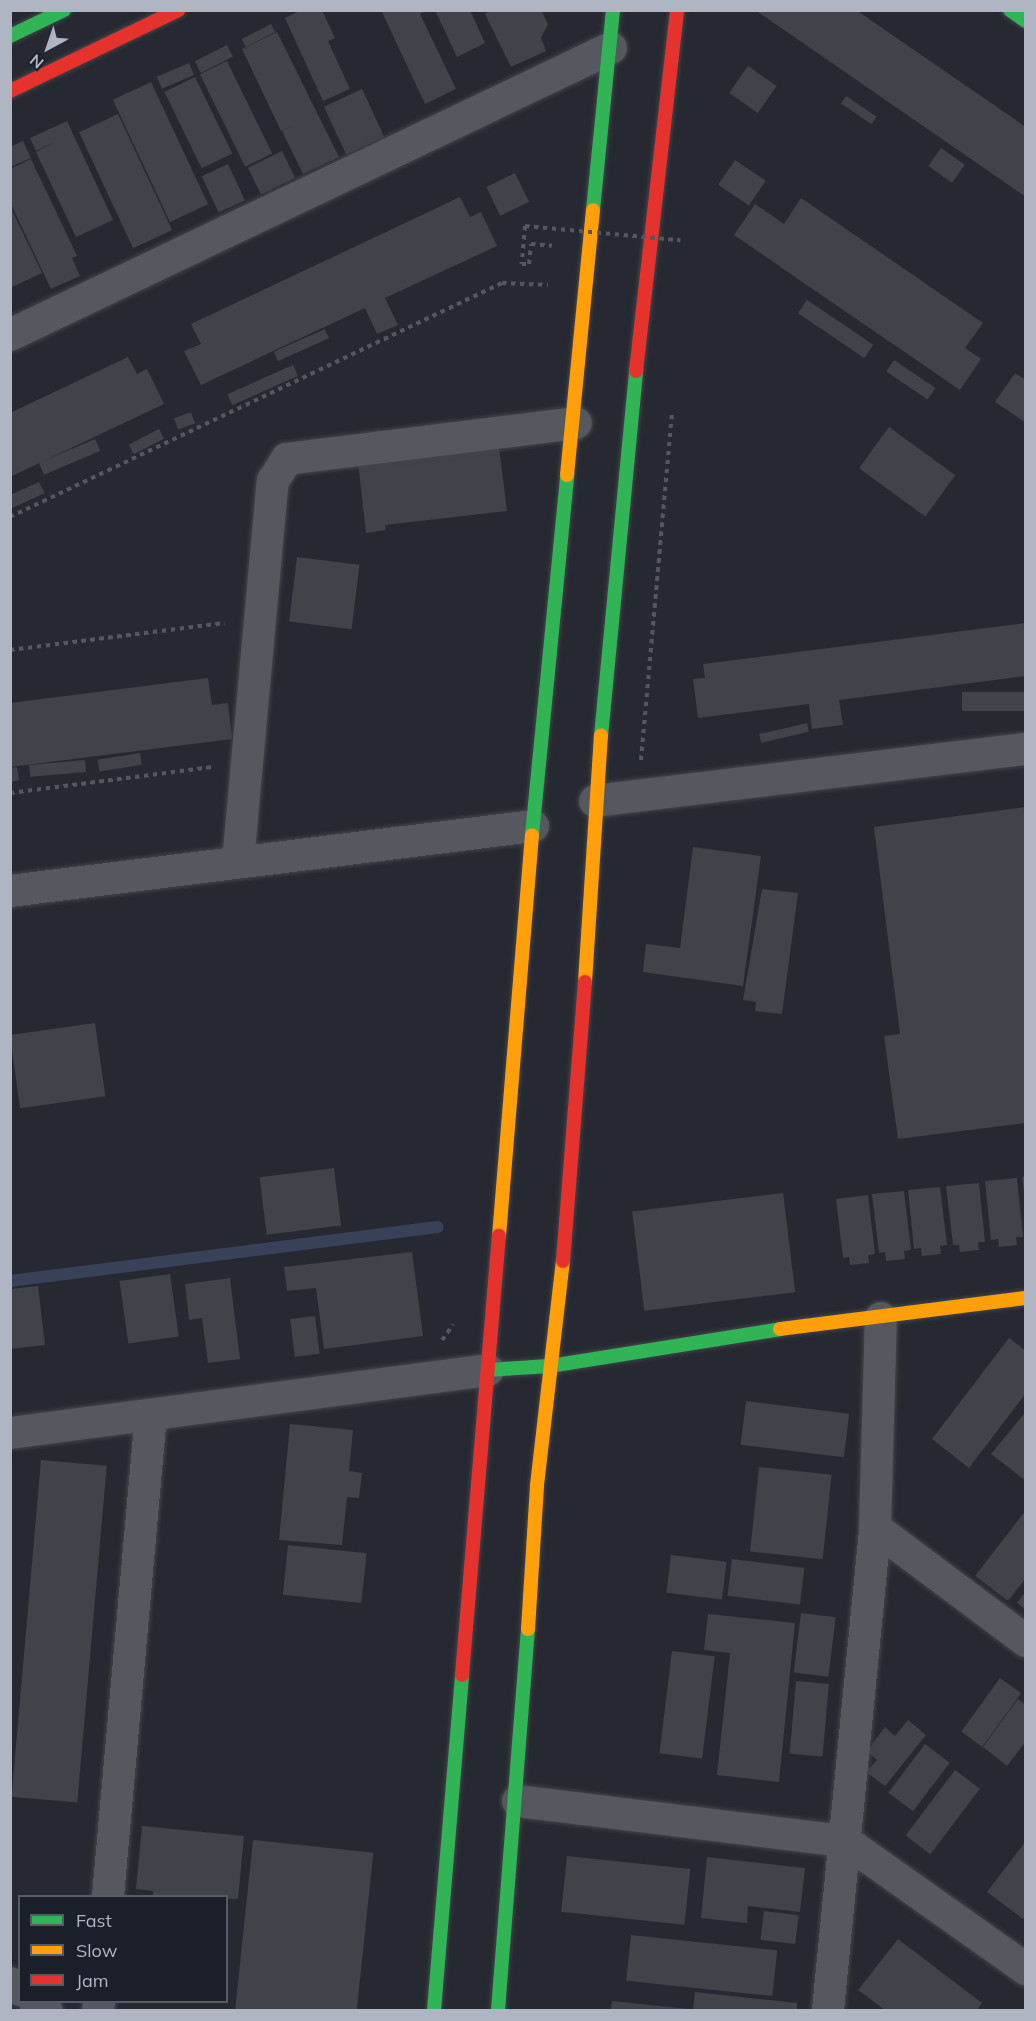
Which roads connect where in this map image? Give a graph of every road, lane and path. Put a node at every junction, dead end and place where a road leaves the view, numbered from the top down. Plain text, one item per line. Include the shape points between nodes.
1 (178, 10) edge
2 (614, 10) edge
3 (677, 10) edge
4 (1010, 10) edge
5 (45, 15) edge
6 (1026, 21) edge
7 (10, 36) edge
8 (611, 48) junction
9 (10, 91) edge
10 (687, 235) dead end
11 (680, 240) dead end
12 (552, 246) dead end
13 (686, 246) dead end
14 (548, 285) dead end
15 (10, 335) edge
16 (673, 397) dead end
17 (576, 423) junction
18 (10, 517) edge
19 (260, 618) junction
20 (10, 650) edge
21 (1026, 749) edge
22 (247, 762) junction
23 (10, 793) edge
24 (638, 796) junction
25 (595, 801) junction
26 (533, 826) junction
27 (238, 862) junction
28 (10, 891) edge
29 (1020, 1304) edge
30 (881, 1318) junction
31 (550, 1366) junction
32 (488, 1370) junction
33 (151, 1417) junction
34 (10, 1433) edge
35 (874, 1528) junction
36 (1026, 1641) edge
37 (518, 1801) junction
38 (845, 1841) junction
39 (108, 1895) edge
40 (1026, 1969) edge
41 (434, 2010) edge
42 (498, 2010) edge
43 (828, 2010) edge

1 - 9 street
2 - 8 street
3 - 25 street via 660,126
4 - 6 street
5 - 7 street
8 - 15 street
8 - 17 street
10 - 13 path
11 - 12 path, bridge via 525,226 522,264 529,264 531,244
14 - 18 path via 502,283
16 - 24 path
17 - 19 street via 287,459 273,481
17 - 26 street
19 - 20 path
19 - 22 street
21 - 24 street
22 - 23 path
22 - 27 street
24 - 25 street
25 - 31 street via 575,1161
26 - 27 street
26 - 32 street
27 - 28 street
29 - 30 street
30 - 31 street via 689,1341
30 - 35 street
31 - 32 street
31 - 37 street
32 - 33 street
32 - 41 street
33 - 34 street
33 - 39 street
35 - 36 street
35 - 38 street
37 - 38 street
37 - 42 street
38 - 40 street
38 - 43 street

